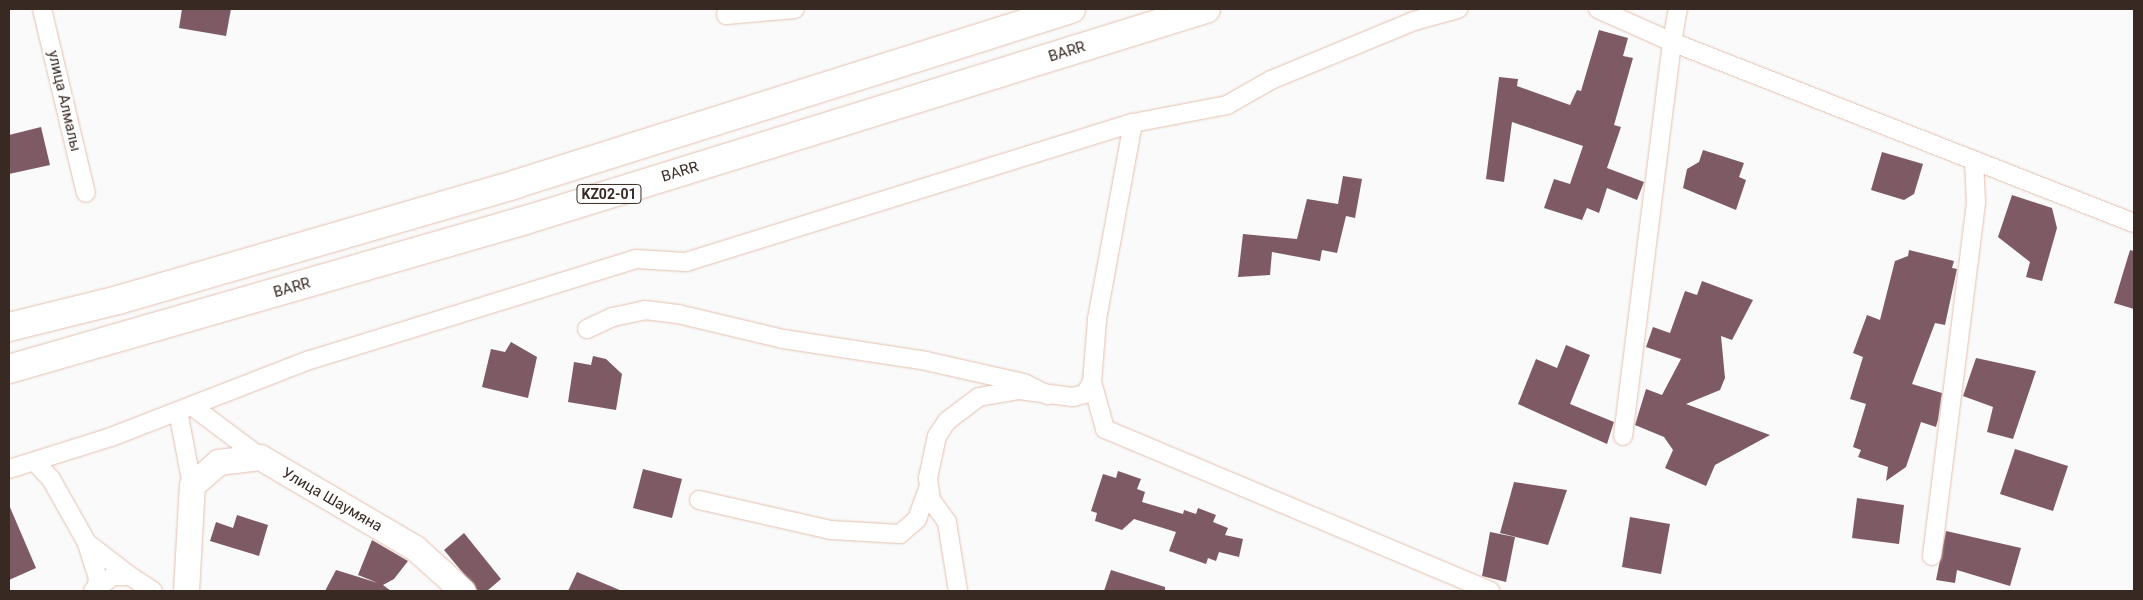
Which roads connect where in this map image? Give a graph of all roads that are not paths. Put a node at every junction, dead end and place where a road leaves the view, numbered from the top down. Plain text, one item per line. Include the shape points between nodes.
1 (42, 9) edge
2 (728, 9) edge
3 (795, 9) edge
4 (1071, 9) edge
5 (1206, 9) edge
6 (1458, 9) edge
7 (1598, 9) edge
8 (1678, 9) edge
9 (1672, 42) junction
10 (1133, 123) junction
11 (1974, 161) junction
12 (86, 193) dead end
13 (2134, 223) edge
14 (9, 327) edge
15 (587, 330) dead end
16 (9, 369) edge
17 (1092, 382) junction
18 (1048, 395) junction
19 (185, 408) junction
20 (1623, 436) dead end
21 (260, 457) junction
22 (37, 464) junction
23 (9, 469) edge
24 (192, 485) junction
25 (929, 485) junction
26 (699, 500) dead end
27 (87, 543) junction
28 (1932, 556) dead end
29 (130, 576) junction
30 (94, 590) edge
31 (153, 591) edge
32 (186, 591) edge
33 (463, 591) edge
34 (958, 591) edge
35 (1490, 591) edge

1 - 12 street, улица Алмалы
2 - 3 street via 726,15
4 - 14 highway, KZ02-01 via 516,184 118,300
5 - 16 highway, BARR / KZ02-01 via 526,220
6 - 10 street via 1414,21 1271,80 1227,105
7 - 9 street
8 - 9 street
9 - 11 street
9 - 20 street
10 - 17 street via 1097,320
10 - 19 street via 686,262 636,259 310,360
11 - 13 street
11 - 28 street via 1976,202
15 - 18 street via 614,317 645,310 678,314 783,339 926,361 1024,383
17 - 18 street via 1085,394
17 - 35 street via 1105,429
18 - 25 street via 998,392 960,410 937,436
19 - 21 street
19 - 22 street
19 - 24 street
21 - 24 street via 218,462
21 - 33 street, Улица Шаумяна via 415,548
22 - 23 street
22 - 27 street via 51,479
24 - 32 street
25 - 26 street via 917,519 900,534 831,530
25 - 34 street via 932,500 947,522
27 - 29 street
27 - 30 street via 98,578
29 - 30 street via 113,576
29 - 31 street

